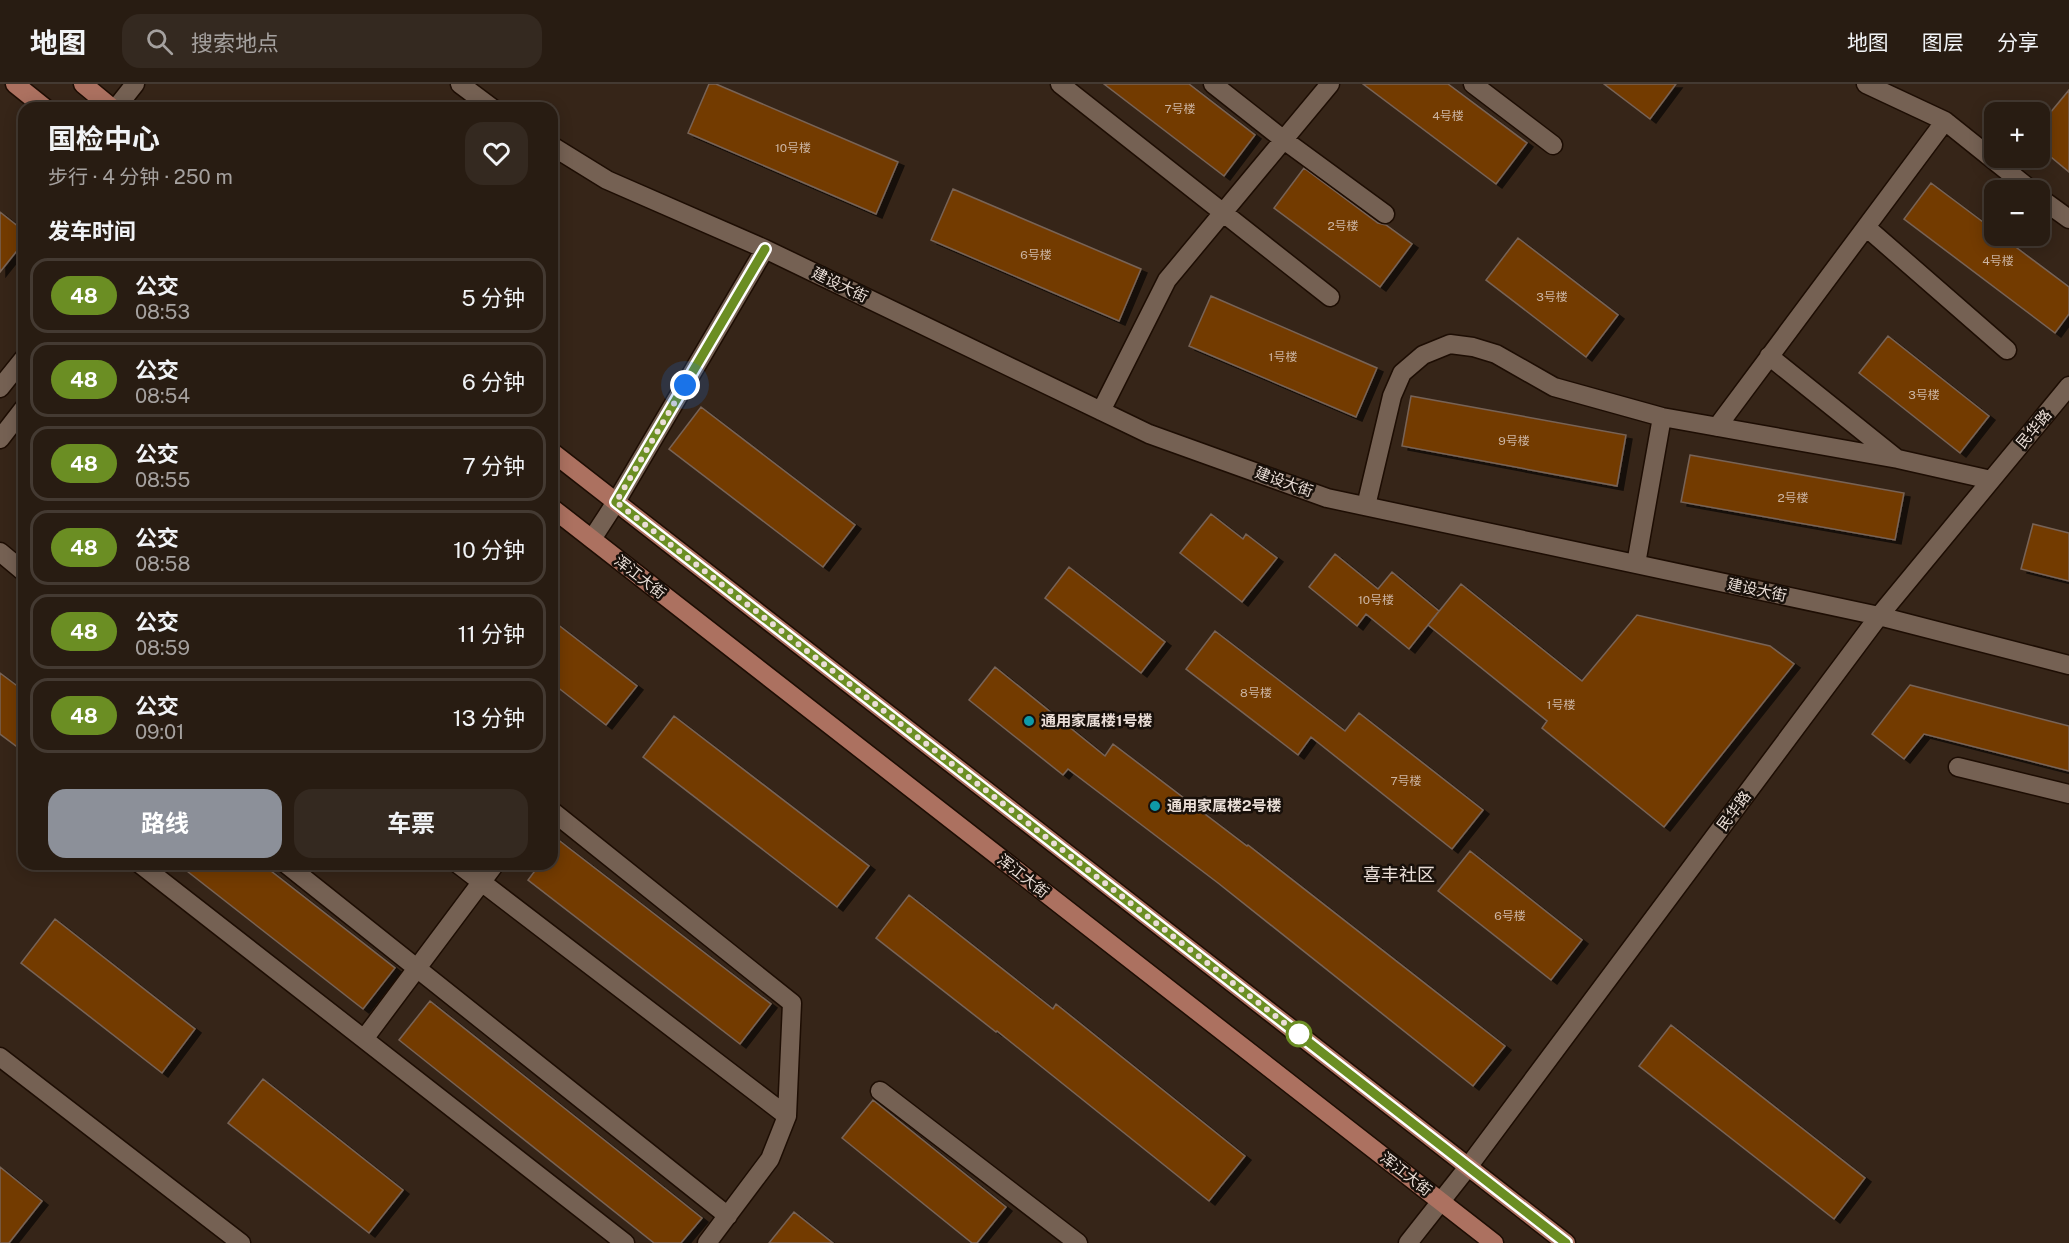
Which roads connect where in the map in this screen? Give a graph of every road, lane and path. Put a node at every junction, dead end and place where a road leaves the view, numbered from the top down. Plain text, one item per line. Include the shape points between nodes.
1 (15, 84) edge
2 (83, 84) edge
3 (135, 84) edge
4 (460, 84) edge
5 (1060, 84) edge
6 (1213, 84) edge
7 (1330, 84) edge
8 (1473, 84) edge
9 (1866, 84) edge
10 (38, 102) edge
11 (106, 102) edge
12 (119, 102) edge
13 (484, 102) edge
14 (1945, 121) junction
15 (1284, 140) junction
16 (1552, 145) dead end
17 (558, 150) edge
18 (2019, 180) edge
19 (2050, 205) edge
20 (1222, 214) junction
21 (1385, 214) dead end
22 (2069, 219) edge
23 (1866, 227) junction
24 (765, 249) junction
25 (1330, 297) dead end
26 (2007, 350) dead end
27 (1769, 356) junction
28 (18, 366) edge
29 (2069, 386) edge
30 (0, 388) edge
31 (1101, 411) junction
32 (18, 416) edge
33 (1662, 417) junction
34 (1717, 427) junction
35 (0, 439) edge
36 (558, 457) edge
37 (1898, 459) junction
38 (1991, 480) junction
39 (616, 502) junction
40 (1366, 506) junction
41 (558, 513) edge
42 (592, 539) junction
43 (0, 552) edge
44 (1636, 564) junction
45 (18, 567) edge
46 (1879, 616) junction
47 (2069, 665) edge
48 (1958, 767) dead end
49 (2069, 794) edge
50 (558, 816) edge
51 (148, 870) edge
52 (293, 870) edge
53 (466, 870) edge
54 (490, 870) edge
55 (481, 882) junction
56 (417, 969) junction
57 (364, 1039) junction
58 (0, 1057) edge
59 (880, 1091) dead end
60 (787, 1116) junction
61 (1468, 1167) junction
62 (1440, 1201) junction
63 (728, 1216) junction
64 (241, 1243) edge
65 (625, 1243) edge
66 (707, 1243) edge
67 (1078, 1243) edge
68 (1408, 1243) edge
69 (1494, 1243) edge
70 (1566, 1243) edge

1 - 10 main road
2 - 11 main road
3 - 12 street
4 - 13 street
5 - 20 street
6 - 15 street
7 - 15 street
8 - 16 street
9 - 14 street
14 - 18 street
14 - 23 street
15 - 20 street
15 - 21 street
17 - 24 street, 建设大街 via 607,180
19 - 22 street
20 - 25 street
20 - 31 street via 1167,280
23 - 26 street
23 - 27 street
24 - 31 street, 建设大街
24 - 39 street
27 - 34 street
27 - 37 street
28 - 30 street
29 - 38 street, 民华路
31 - 40 street, 建设大街 via 1149,434 1327,498
32 - 35 street
33 - 34 street
33 - 40 street via 1554,387 1496,354 1450,344 1423,355 1402,373 1392,396
33 - 44 street
34 - 37 street
36 - 39 main road
37 - 38 street
38 - 46 street, 民华路
39 - 42 street
39 - 61 main road
40 - 44 street, 建设大街
41 - 42 main road, 浑江大街
42 - 62 main road, 浑江大街
43 - 45 street
44 - 46 street, 建设大街
46 - 47 street, 建设大街
46 - 61 street, 民华路
48 - 49 street
50 - 60 street via 792,1003
51 - 57 street
52 - 56 street
53 - 55 street
54 - 55 street
55 - 56 street
55 - 60 street
56 - 57 street
56 - 63 street
57 - 65 street
58 - 64 street
59 - 67 street
60 - 63 street via 770,1159
61 - 62 street, 民华路
61 - 70 main road
62 - 68 street, 民华路
62 - 69 main road, 浑江大街
63 - 66 street

